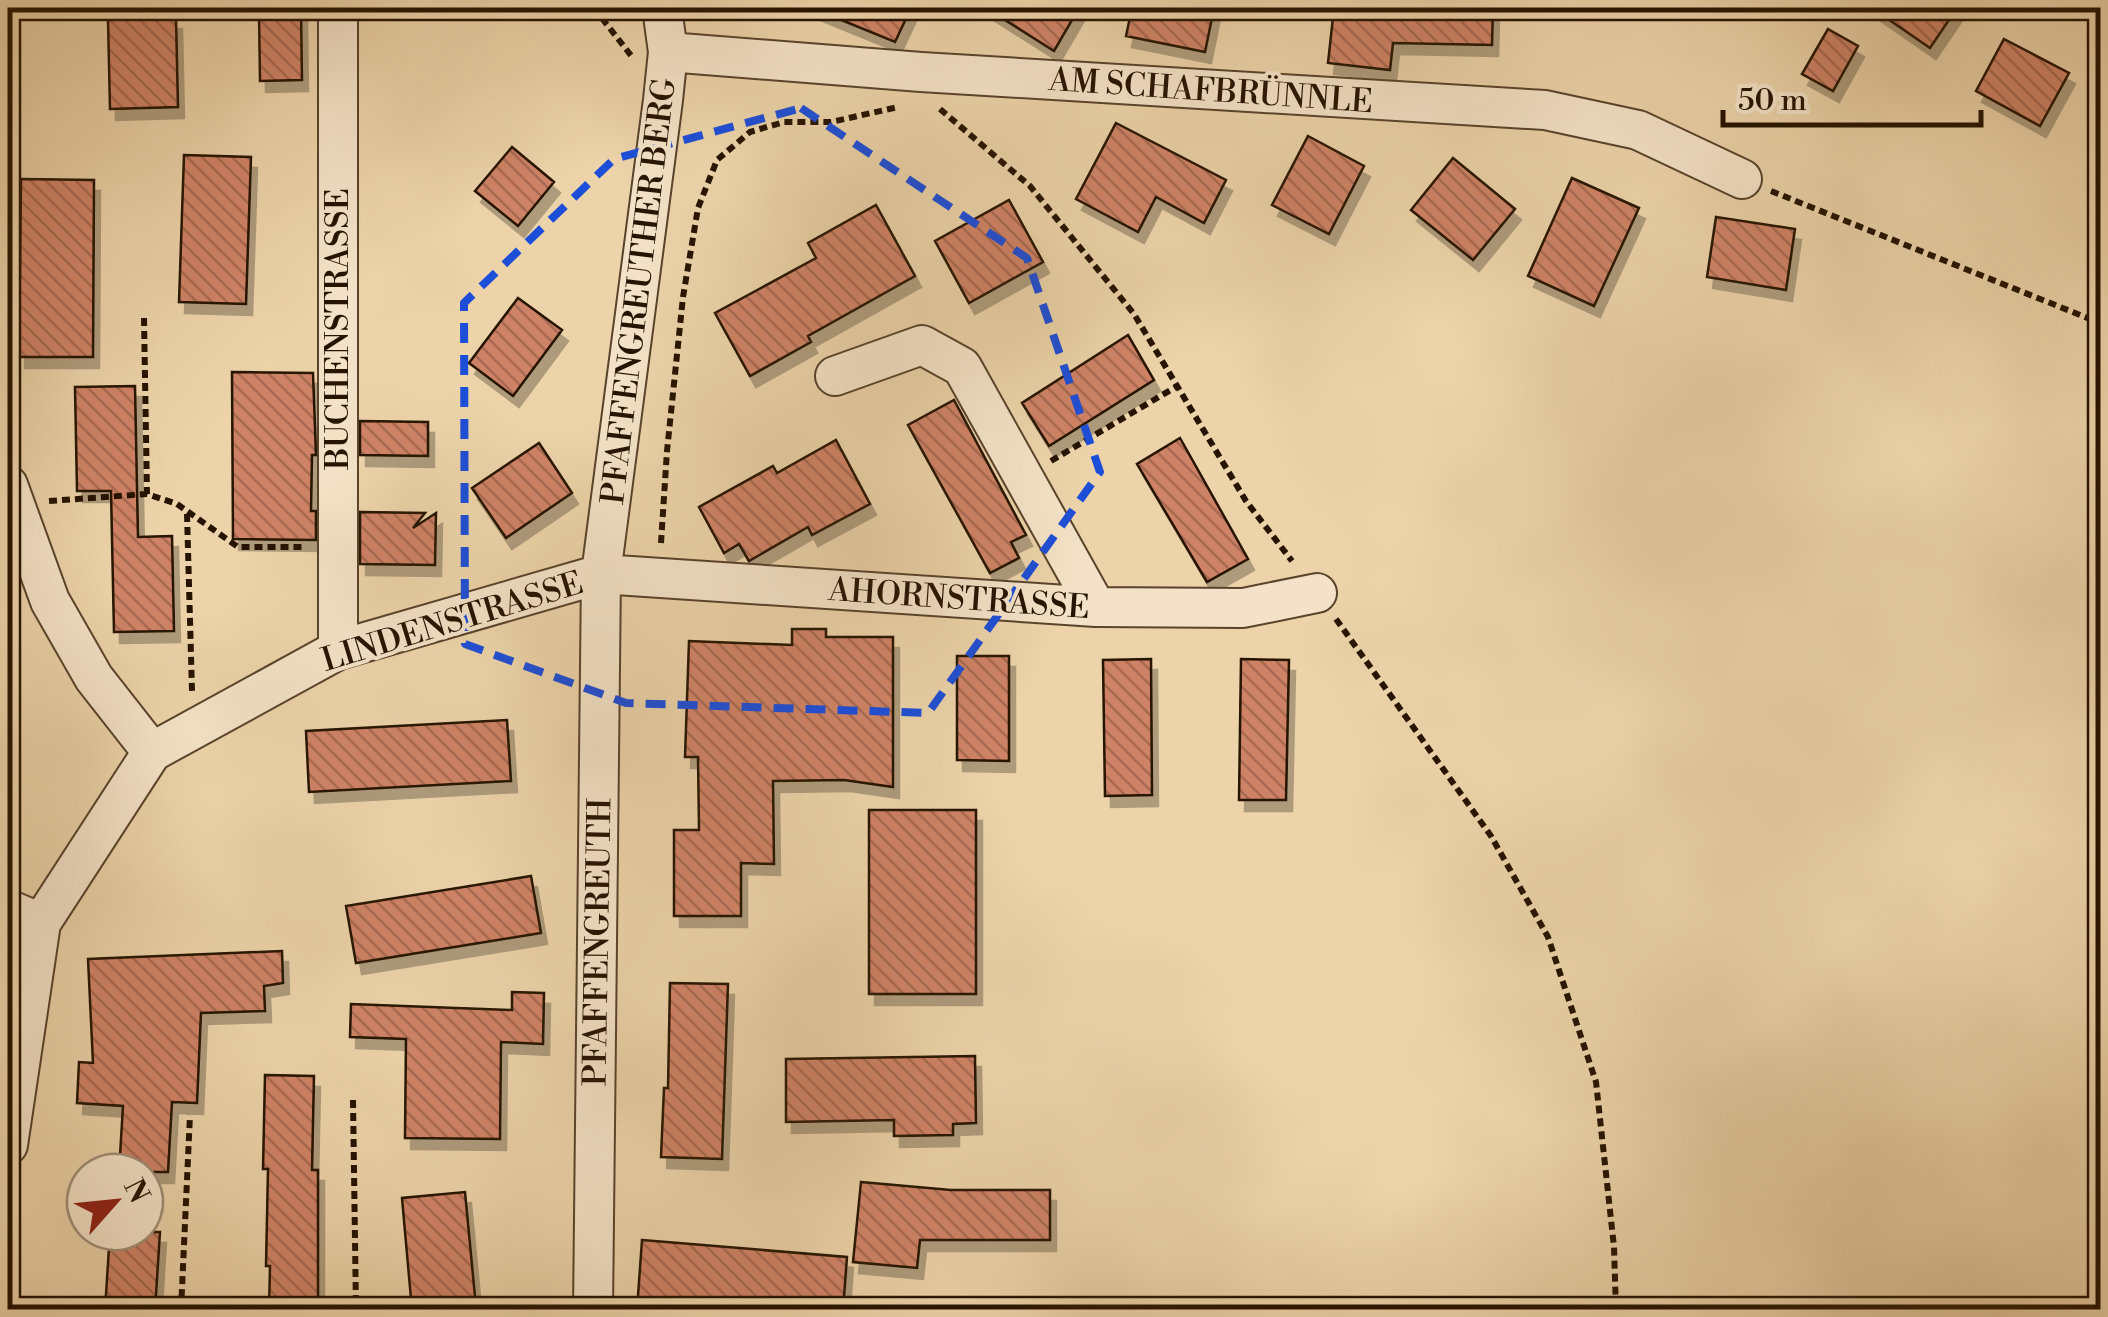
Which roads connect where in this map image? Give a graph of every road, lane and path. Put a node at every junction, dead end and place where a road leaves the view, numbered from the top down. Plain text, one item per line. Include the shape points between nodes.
1 (338, 8) edge
2 (662, 8) edge
3 (668, 52) junction
4 (922, 84) junction
5 (1742, 179) joint
6 (144, 318) dead end
7 (2100, 322) edge
8 (835, 376) dead end
9 (1178, 385) junction
10 (1024, 477) junction
11 (10, 494) edge
12 (146, 494) junction
13 (187, 512) junction
14 (338, 547) junction
15 (601, 574) junction
16 (660, 579) junction
17 (1317, 593) junction
18 (1096, 606) junction
19 (338, 650) junction
20 (193, 729) junction
21 (152, 752) junction
22 (24, 916) edge
23 (353, 1100) dead end
24 (190, 1115) dead end
25 (8, 1145) edge
26 (181, 1310) edge
27 (356, 1310) edge
28 (593, 1310) edge
29 (1616, 1310) edge

1 - 14 street, BUCHENSTRASSE
2 - 3 street, PFAFFENGREUTHER BERG
3 - 4 street, AM SCHAFBRÜNNLE
3 - 15 street, PFAFFENGREUTHER BERG
4 - 5 street, AM SCHAFBRÜNNLE via 1546,110 1638,130
4 - 9 path via 1030,186 1134,314
4 - 16 path via 894,108 750,132 717,160 698,208 682,296
5 - 7 path
6 - 12 path
8 - 10 street via 922,346 935,352 962,367
9 - 10 path
9 - 17 path via 1246,501
10 - 18 street
11 - 12 path
11 - 21 street via 50,601 94,678
12 - 13 path
13 - 14 path via 238,547
13 - 20 path
14 - 19 street, BUCHENSTRASSE
15 - 16 street, AHORNSTRASSE
15 - 19 street, LINDENSTRASSE
15 - 28 street, PFAFFENGREUTH
16 - 18 street, AHORNSTRASSE
17 - 18 street, AHORNSTRASSE via 1242,608
17 - 29 path via 1491,836 1548,937 1596,1082
19 - 20 street, LINDENSTRASSE
20 - 21 street, LINDENSTRASSE
21 - 22 street, LINDENSTRASSE
22 - 25 street, LINDENSTRASSE
23 - 27 path
24 - 26 path

